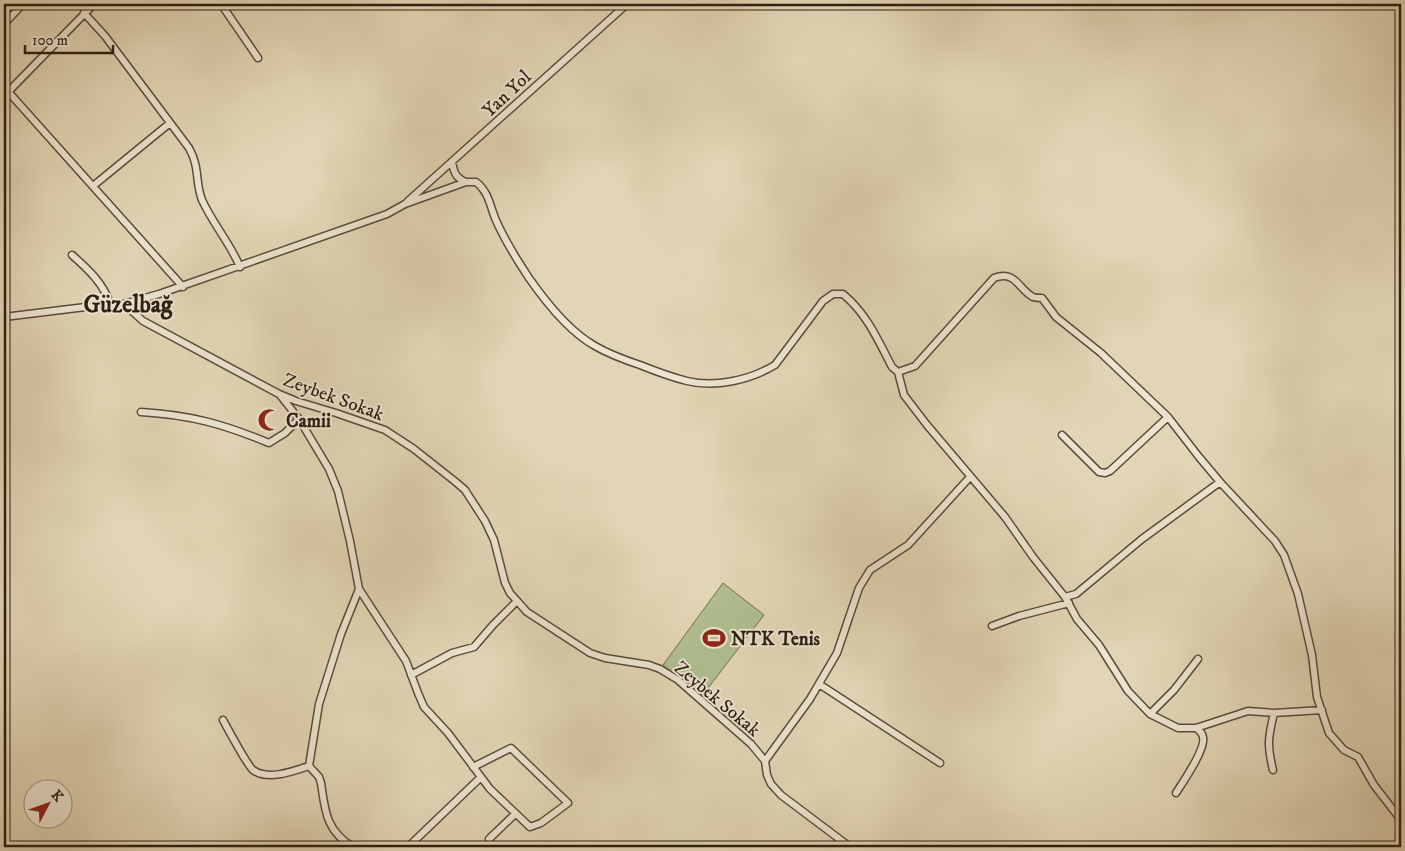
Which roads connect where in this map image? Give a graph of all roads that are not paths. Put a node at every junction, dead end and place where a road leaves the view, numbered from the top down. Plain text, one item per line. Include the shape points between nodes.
1 (23, 4) edge
2 (94, 4) edge
3 (221, 4) edge
4 (627, 4) edge
5 (84, 13) junction
6 (4, 23) edge
7 (258, 58) dead end
8 (6, 90) edge
9 (170, 123) junction
10 (452, 162) junction
11 (466, 182) junction
12 (93, 186) junction
13 (405, 204) junction
14 (72, 255) dead end
15 (240, 267) junction
16 (183, 287) junction
17 (110, 304) junction
18 (124, 304) junction
19 (4, 318) edge
20 (898, 372) junction
21 (280, 394) junction
22 (141, 412) dead end
23 (1168, 417) junction
24 (299, 419) junction
25 (1062, 435) dead end
26 (970, 476) junction
27 (1220, 482) junction
28 (359, 589) junction
29 (1067, 600) junction
30 (517, 601) junction
31 (992, 626) dead end
32 (1198, 659) dead end
33 (411, 675) junction
34 (819, 684) junction
35 (1322, 710) junction
36 (1274, 713) junction
37 (1150, 714) junction
38 (223, 720) dead end
39 (1196, 728) junction
40 (765, 762) junction
41 (940, 764) dead end
42 (309, 766) junction
43 (473, 767) junction
44 (1272, 770) dead end
45 (480, 778) junction
46 (1176, 793) dead end
47 (515, 814) junction
48 (1401, 820) edge
49 (489, 839) dead end
50 (353, 847) edge
51 (408, 847) edge
52 (850, 847) edge

1 - 6 street
2 - 5 street
3 - 7 street
4 - 10 street, Yan Yol
5 - 8 street
5 - 9 street
8 - 12 street
9 - 12 street
9 - 15 street via 196,159 199,191
10 - 11 street via 454,172
10 - 13 street, Yan Yol
11 - 13 street
11 - 20 street via 476,182 486,192 500,227 542,296 576,332 594,346 620,358 688,382 710,384 742,379 775,366 823,301 833,294 843,294 868,321 892,367
12 - 16 street
13 - 15 street via 387,214
14 - 17 street via 90,270
15 - 16 street
16 - 18 street
17 - 18 street
17 - 19 street
18 - 21 street, Zeybek Sokak via 143,321
20 - 23 street via 915,366 994,278 1009,276 1033,297 1042,298 1056,317 1101,353
20 - 26 street via 904,395
21 - 24 street
21 - 30 street, Zeybek Sokak via 385,430 457,482 485,521 494,540 505,583
22 - 24 street via 201,419 269,443
23 - 25 street via 1105,473 1099,472
23 - 27 street
24 - 28 street via 329,469 338,491
26 - 29 street
26 - 34 street via 908,545 870,570 859,588 837,653
27 - 29 street
27 - 35 street via 1284,554 1298,594
28 - 33 street via 406,661
28 - 42 street via 319,704
29 - 31 street
29 - 37 street via 1128,691
30 - 33 street via 474,647 452,653
30 - 40 street, Zeybek Sokak via 527,612 590,654 649,665 668,674 751,744
32 - 37 street
33 - 43 street via 424,707
34 - 40 street
34 - 41 street
35 - 36 street
35 - 48 street via 1333,740 1358,757 1374,785
36 - 39 street via 1248,711
36 - 44 street via 1268,737
37 - 39 street via 1178,728
38 - 42 street via 252,770 284,774
39 - 46 street via 1204,738 1202,747
40 - 52 street, Zeybek Sokak via 767,775 776,789
42 - 50 street via 321,783 328,820 338,835
43 - 45 street
43 - 47 street via 511,748 568,803 530,827
45 - 47 street
45 - 51 street
47 - 49 street

